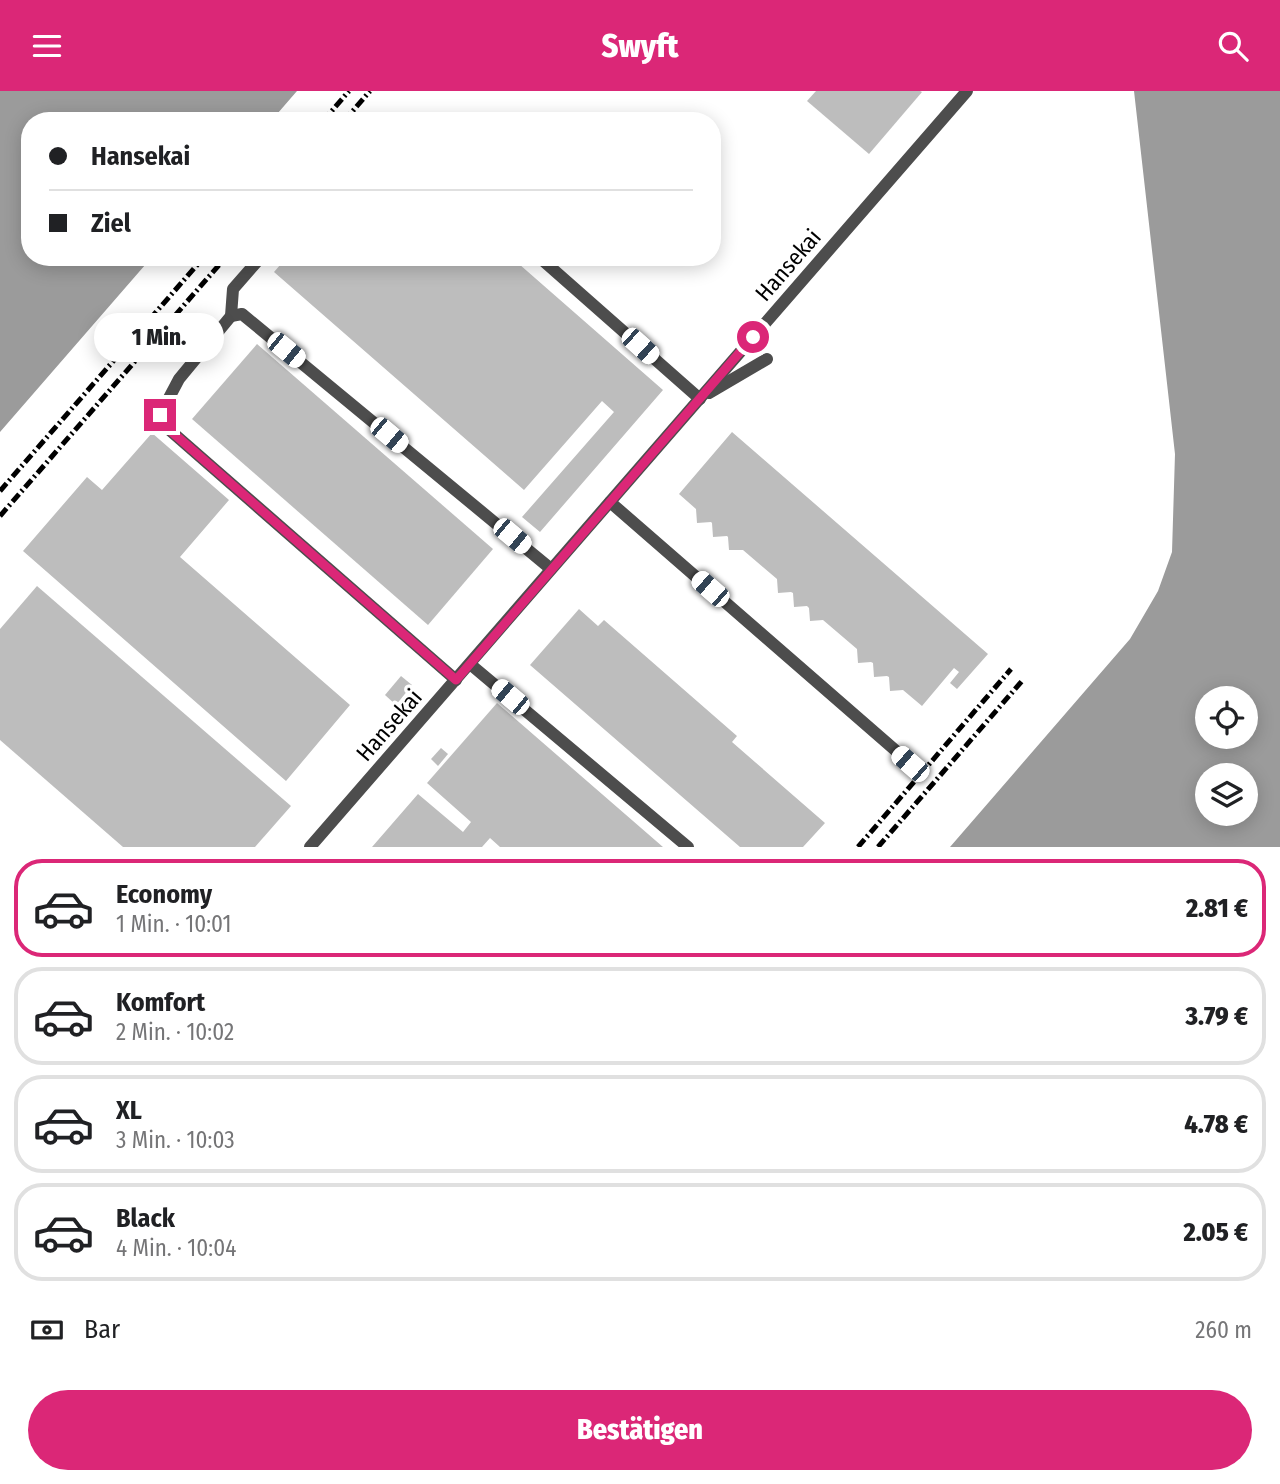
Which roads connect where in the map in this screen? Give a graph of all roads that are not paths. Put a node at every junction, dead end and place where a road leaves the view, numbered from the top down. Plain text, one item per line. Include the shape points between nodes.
1 (967, 91) edge
2 (253, 266) edge
3 (549, 266) edge
4 (231, 316) junction
5 (766, 359) dead end
6 (700, 399) junction
7 (610, 502) junction
8 (551, 569) junction
9 (470, 664) junction
10 (456, 680) junction
11 (910, 764) dead end
12 (310, 847) edge
13 (688, 847) edge

1 - 6 lane, Hansekai
2 - 4 lane via 233,289
3 - 6 lane
4 - 8 lane via 242,314
4 - 10 lane via 178,379 160,415 165,426
5 - 6 lane
6 - 7 lane, Hansekai
7 - 8 lane, Hansekai
7 - 11 lane
8 - 9 lane, Hansekai
9 - 10 lane, Hansekai
9 - 13 lane
10 - 12 lane, Hansekai

